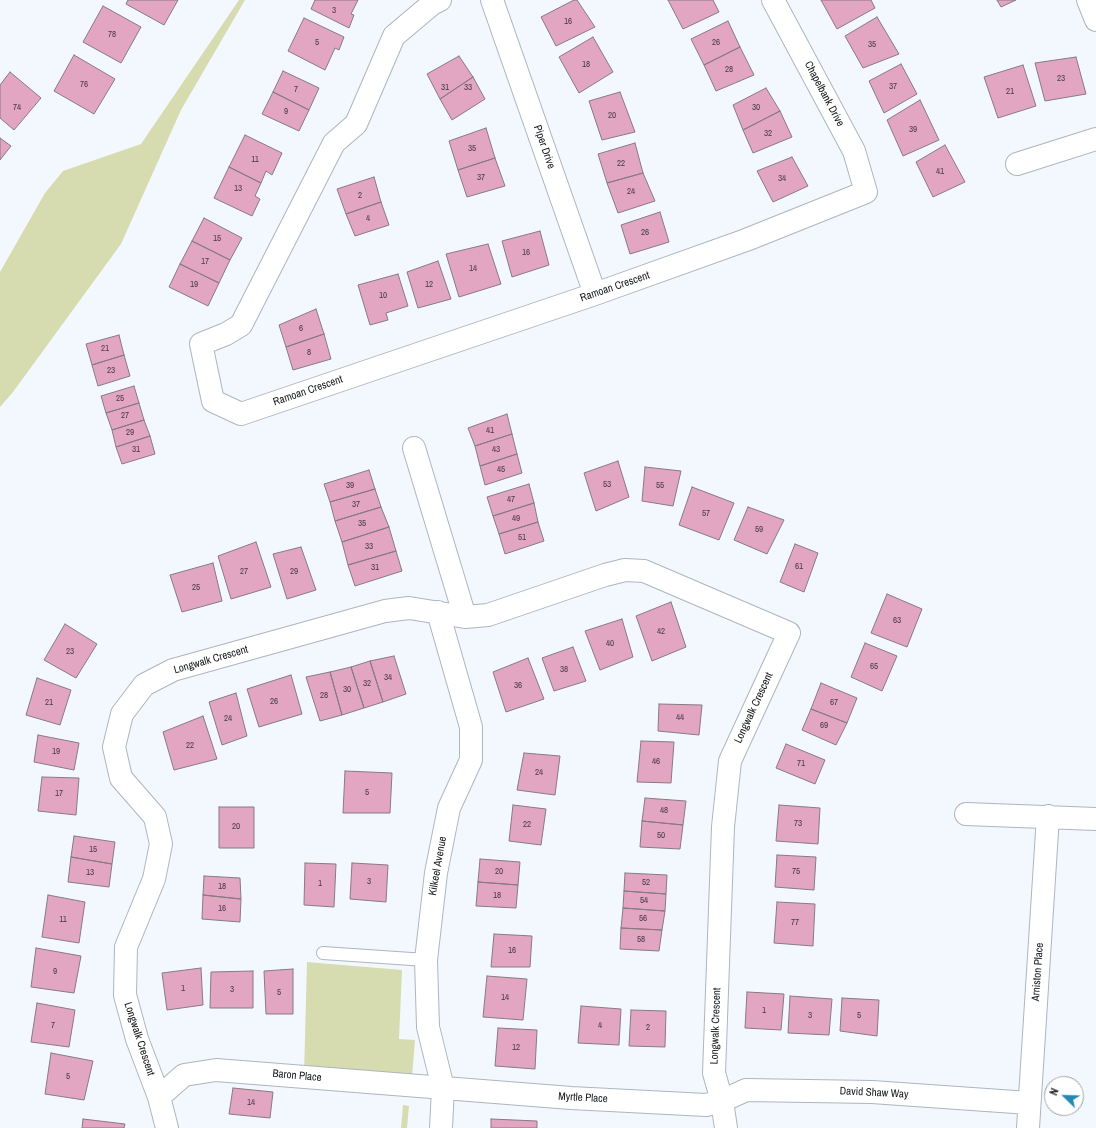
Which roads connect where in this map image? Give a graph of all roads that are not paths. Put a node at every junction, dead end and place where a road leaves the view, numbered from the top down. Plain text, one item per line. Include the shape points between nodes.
1 (440, 0) edge
2 (492, 0) edge
3 (773, 0) edge
4 (1088, 0) edge
5 (1096, 20) edge
6 (1096, 139) edge
7 (1017, 164) dead end
8 (866, 192) joint
9 (595, 294) junction
10 (414, 448) dead end
11 (438, 612) junction
12 (465, 617) junction
13 (966, 814) dead end
14 (1048, 816) junction
15 (1096, 819) edge
16 (323, 953) dead end
17 (426, 960) junction
18 (443, 1088) junction
19 (158, 1097) junction
20 (722, 1101) junction
21 (1029, 1104) junction
22 (167, 1128) edge
23 (441, 1128) edge
24 (726, 1128) edge
25 (1028, 1128) edge

1 - 9 street, Ramoan Crescent via 394,36 356,124 334,143 241,325 201,344 213,401 241,414
2 - 9 street, Piper Drive
3 - 8 street, Chapelbank Drive via 854,150
4 - 5 street
6 - 7 street
8 - 9 street, Ramoan Crescent via 746,240
10 - 12 street
11 - 12 street, Longwalk Crescent
11 - 17 street, Kilkeel Avenue via 471,728 471,760 449,808 436,873
11 - 19 street, Longwalk Crescent via 409,608 385,611 173,670 144,686 122,714 114,747 121,778 155,817 160,844 154,879 126,947 126,995 137,1039
12 - 20 street, Longwalk Crescent via 488,615 625,570 644,571 789,633 730,762 723,835 714,1073
13 - 14 street
14 - 15 street
14 - 21 street, Arniston Place
16 - 17 lane
17 - 18 street, Kilkeel Avenue via 428,1028
18 - 19 street, Baron Place via 216,1070 184,1075
18 - 20 street, Myrtle Place via 706,1105
18 - 23 street, Kilkeel Avenue
19 - 22 street, Longwalk Crescent
20 - 21 street, David Shaw Way via 746,1090 872,1092
20 - 24 street, Longwalk Crescent
21 - 25 street, Arniston Place

